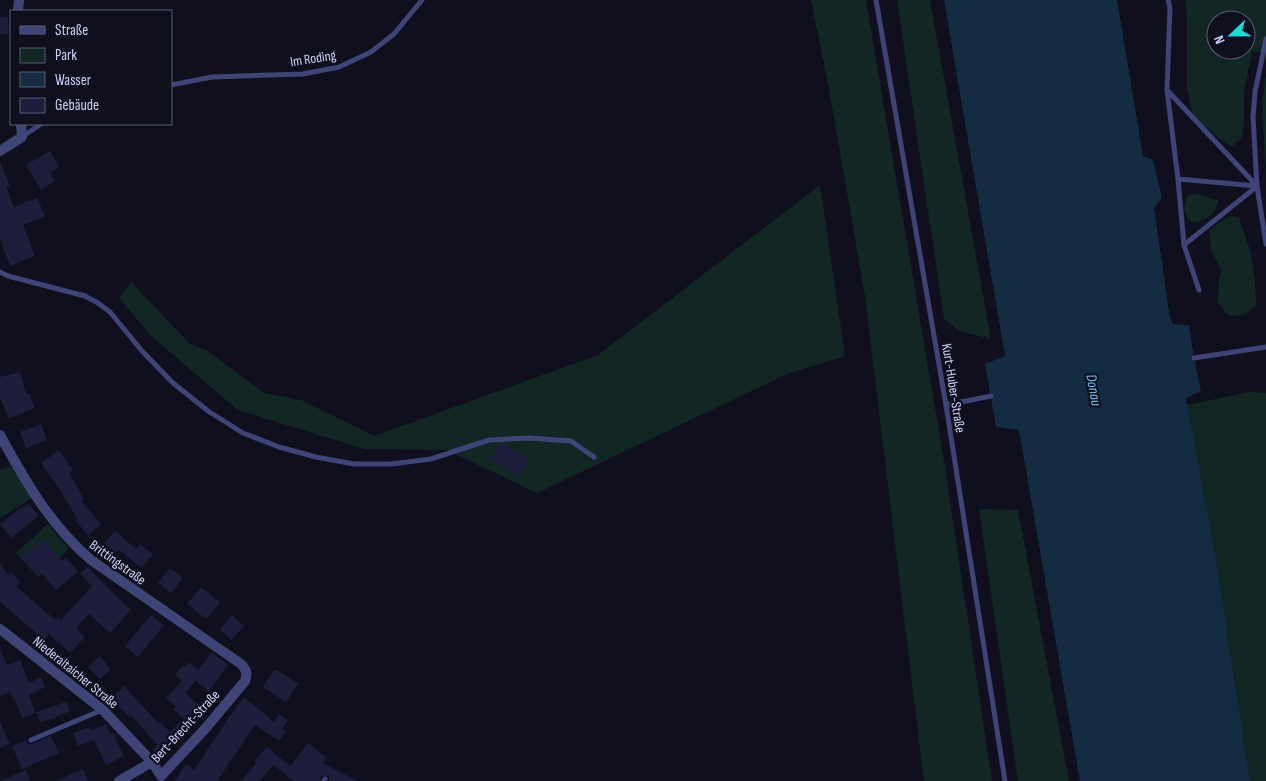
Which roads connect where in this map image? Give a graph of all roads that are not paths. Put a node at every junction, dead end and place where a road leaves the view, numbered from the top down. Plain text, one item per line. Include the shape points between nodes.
1 (422, 0) edge
2 (876, 0) edge
3 (1168, 0) edge
4 (1266, 39) edge
5 (1264, 62) edge
6 (172, 85) edge
7 (1167, 90) junction
8 (21, 125) edge
9 (40, 125) edge
10 (22, 137) junction
11 (0, 151) edge
12 (1178, 179) junction
13 (1257, 186) junction
14 (1266, 244) edge
15 (1184, 245) junction
16 (0, 272) edge
17 (1199, 290) dead end
18 (1266, 348) edge
19 (1194, 358) dead end
20 (991, 396) dead end
21 (946, 405) junction
22 (0, 435) edge
23 (594, 457) dead end
24 (0, 629) edge
25 (245, 681) joint
26 (103, 710) junction
27 (31, 740) dead end
28 (152, 762) junction
29 (163, 778) edge
30 (119, 781) edge
31 (1005, 781) edge

1 - 6 lane, Im Roding via 394,34 371,52 339,67 303,74 212,77
2 - 21 lane, Kurt-Huber-Straße
3 - 7 lane
4 - 5 lane
5 - 13 lane via 1253,117
7 - 12 lane
7 - 13 lane
8 - 10 street
9 - 10 lane
10 - 11 street
12 - 13 lane
12 - 15 lane
13 - 14 lane
13 - 15 lane
15 - 17 lane
16 - 23 lane via 85,296 98,303 110,312 173,382 208,411 242,433 279,447 354,464 391,464 431,459 489,440 529,438 571,441
18 - 19 lane
20 - 21 lane
21 - 31 lane, Kurt-Huber-Straße
22 - 25 street, Brittingstraße via 29,486 76,548 244,667
24 - 26 street, Niederaltaicher Straße
25 - 29 street, Bert-Brecht-Straße
26 - 27 lane
26 - 28 street, Niederaltaicher Straße
28 - 29 street, Bert-Brecht-Straße
28 - 30 street, Bert-Brecht-Straße

